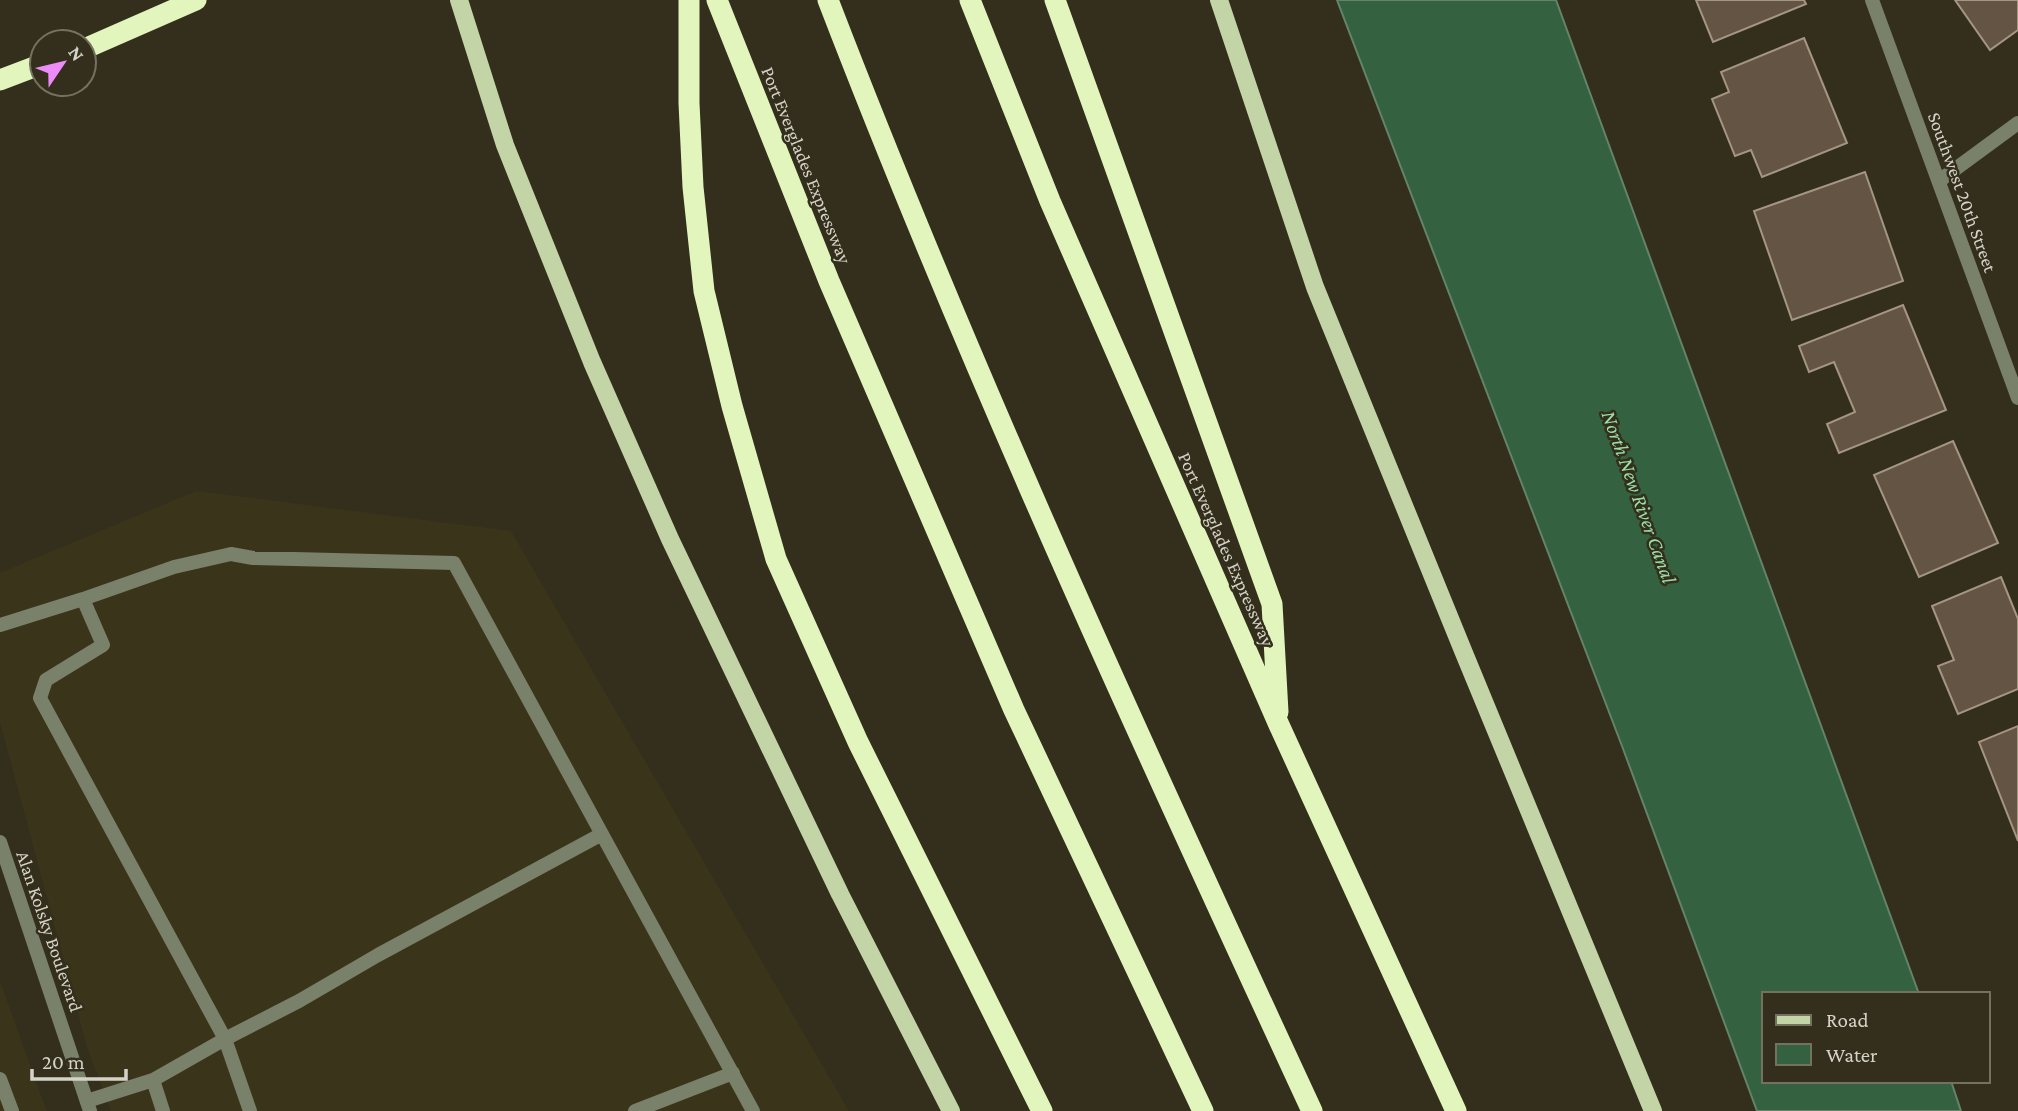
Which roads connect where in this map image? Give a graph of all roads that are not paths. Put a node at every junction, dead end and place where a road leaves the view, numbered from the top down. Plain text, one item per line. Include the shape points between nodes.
1 (196, 0) edge
2 (459, 0) edge
3 (689, 0) edge
4 (717, 0) edge
5 (828, 0) edge
6 (970, 0) edge
7 (1055, 0) edge
8 (1219, 0) edge
9 (1872, 0) edge
10 (98, 43) edge
11 (28, 69) edge
12 (0, 79) edge
13 (2018, 123) edge
14 (1939, 181) junction
15 (2018, 398) edge
16 (83, 599) junction
17 (0, 625) edge
18 (1279, 725) junction
19 (602, 834) junction
20 (0, 842) edge
21 (225, 1039) junction
22 (1177, 1056) junction
23 (733, 1073) junction
24 (0, 1079) edge
25 (153, 1080) junction
26 (89, 1106) edge
27 (12, 1111) edge
28 (163, 1111) edge
29 (250, 1111) edge
30 (635, 1111) edge
31 (753, 1111) edge
32 (951, 1111) edge
33 (1041, 1111) edge
34 (1197, 1111) edge
35 (1203, 1111) edge
36 (1312, 1111) edge
37 (1456, 1111) edge
38 (1653, 1111) edge

1 - 10 highway
2 - 32 main road via 505,145 592,362 670,539
3 - 33 highway via 693,187 704,291 776,559 858,742
4 - 22 highway, Port Everglades Expressway via 830,281 1014,710
5 - 36 highway via 1007,439 1147,756
6 - 18 highway, Port Everglades Expressway via 1049,201
7 - 18 highway via 1272,604
8 - 38 main road via 1315,287
9 - 14 street, Southwest 20th Street
11 - 12 highway
13 - 14 street
14 - 15 street, Southwest 20th Street
16 - 17 street
16 - 19 street via 174,567 232,554 454,563
16 - 21 street via 103,645 46,680 40,698
18 - 37 highway, Port Everglades Expressway
19 - 21 street
19 - 23 street
20 - 26 street, Alan Kolsky Boulevard
21 - 25 street
21 - 29 street
22 - 34 highway
22 - 35 highway, Port Everglades Expressway
23 - 30 street
23 - 31 street
24 - 27 street
25 - 26 street
25 - 28 street

